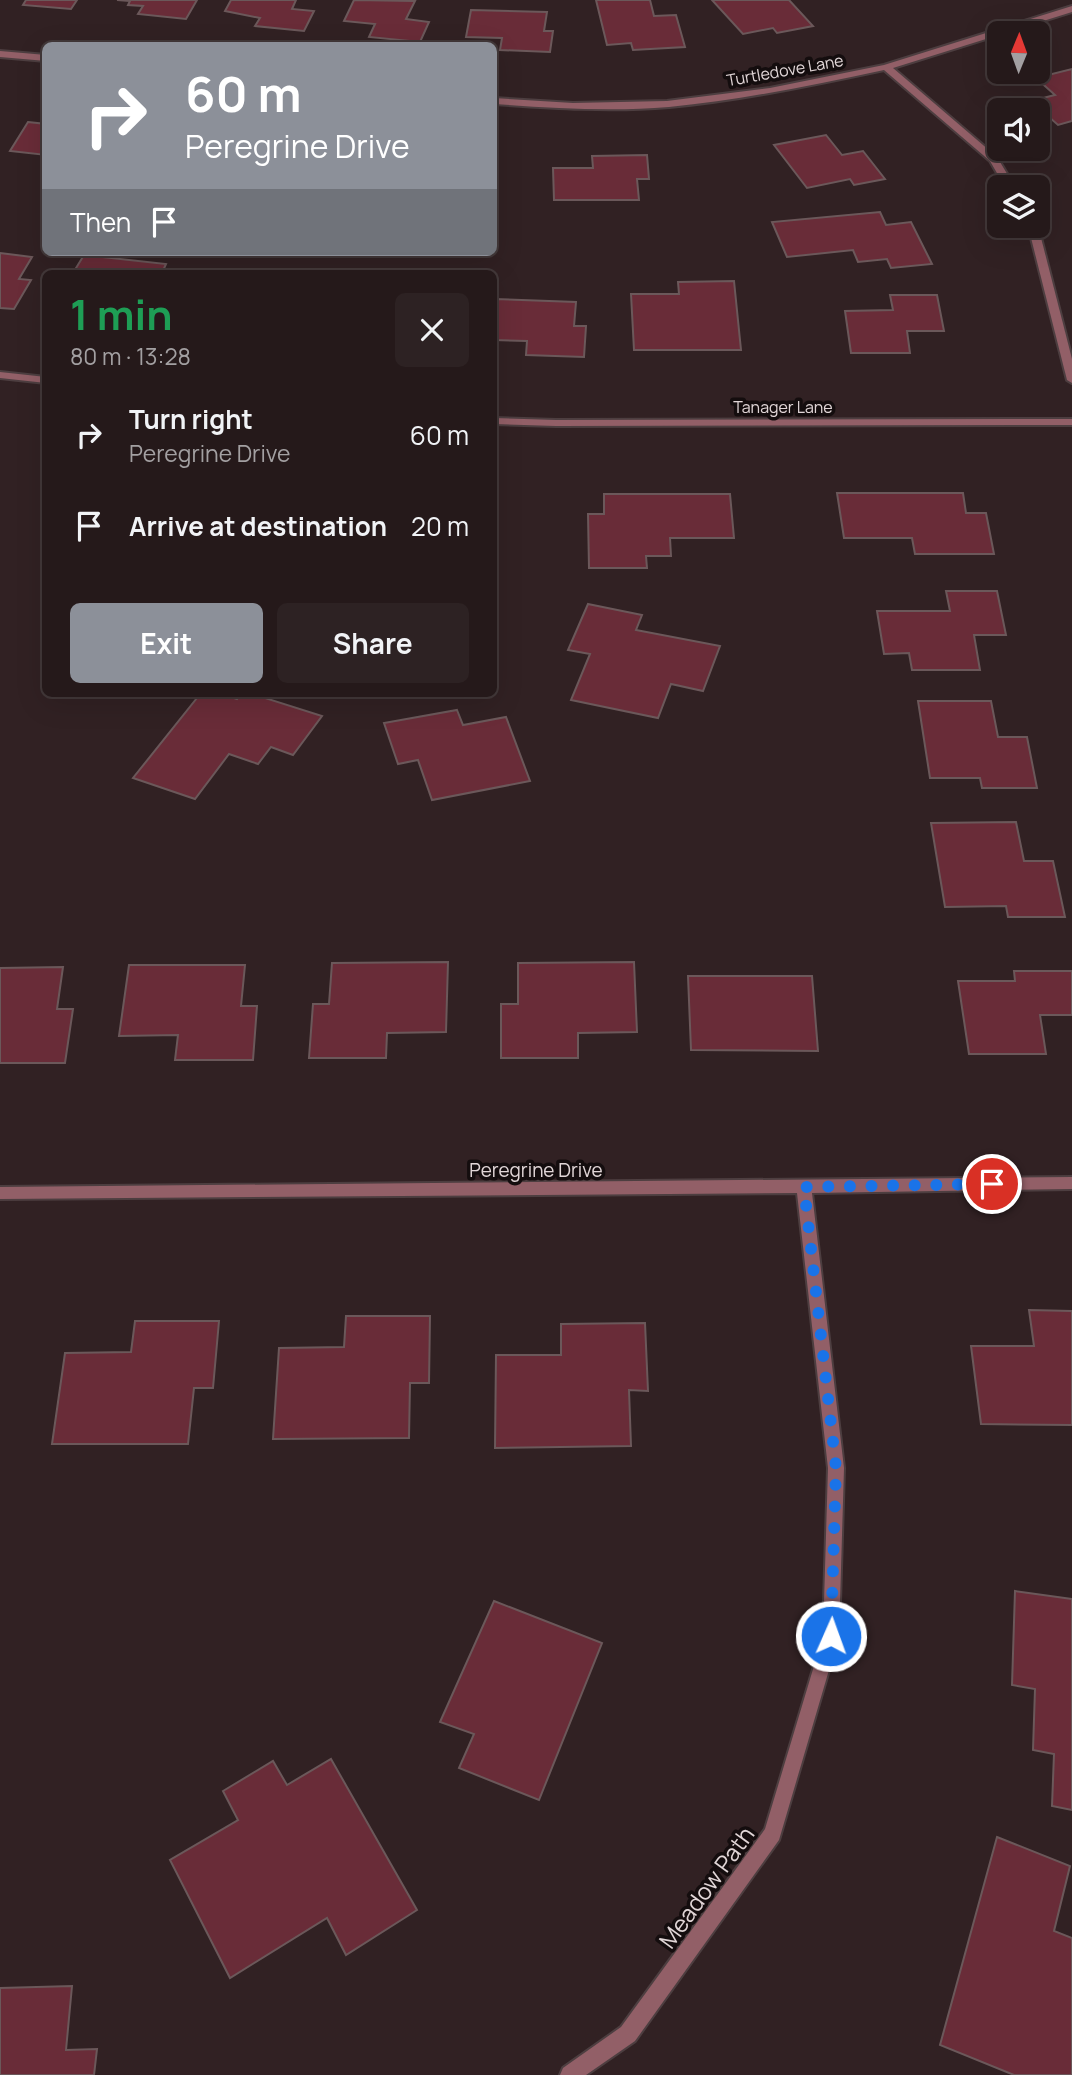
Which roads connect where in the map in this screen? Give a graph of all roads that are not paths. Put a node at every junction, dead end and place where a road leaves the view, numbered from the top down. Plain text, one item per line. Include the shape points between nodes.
1 (1072, 9) edge
2 (0, 54) edge
3 (42, 58) edge
4 (886, 67) junction
5 (497, 101) edge
6 (1003, 175) edge
7 (1036, 238) edge
8 (0, 375) edge
9 (42, 380) edge
10 (1072, 380) edge
11 (497, 421) edge
12 (1072, 422) edge
13 (1072, 1183) edge
14 (804, 1187) junction
15 (0, 1193) edge
16 (570, 2075) edge

1 - 4 street, Turtledove Lane
2 - 3 street
4 - 5 street, Turtledove Lane via 770,91 667,104 573,106
4 - 6 street via 994,159
7 - 10 street
8 - 9 street
11 - 12 street, Tanager Lane
13 - 14 street, Peregrine Drive
14 - 15 street, Peregrine Drive
14 - 16 street, Meadow Path via 836,1468 831,1636 773,1833 628,2034

